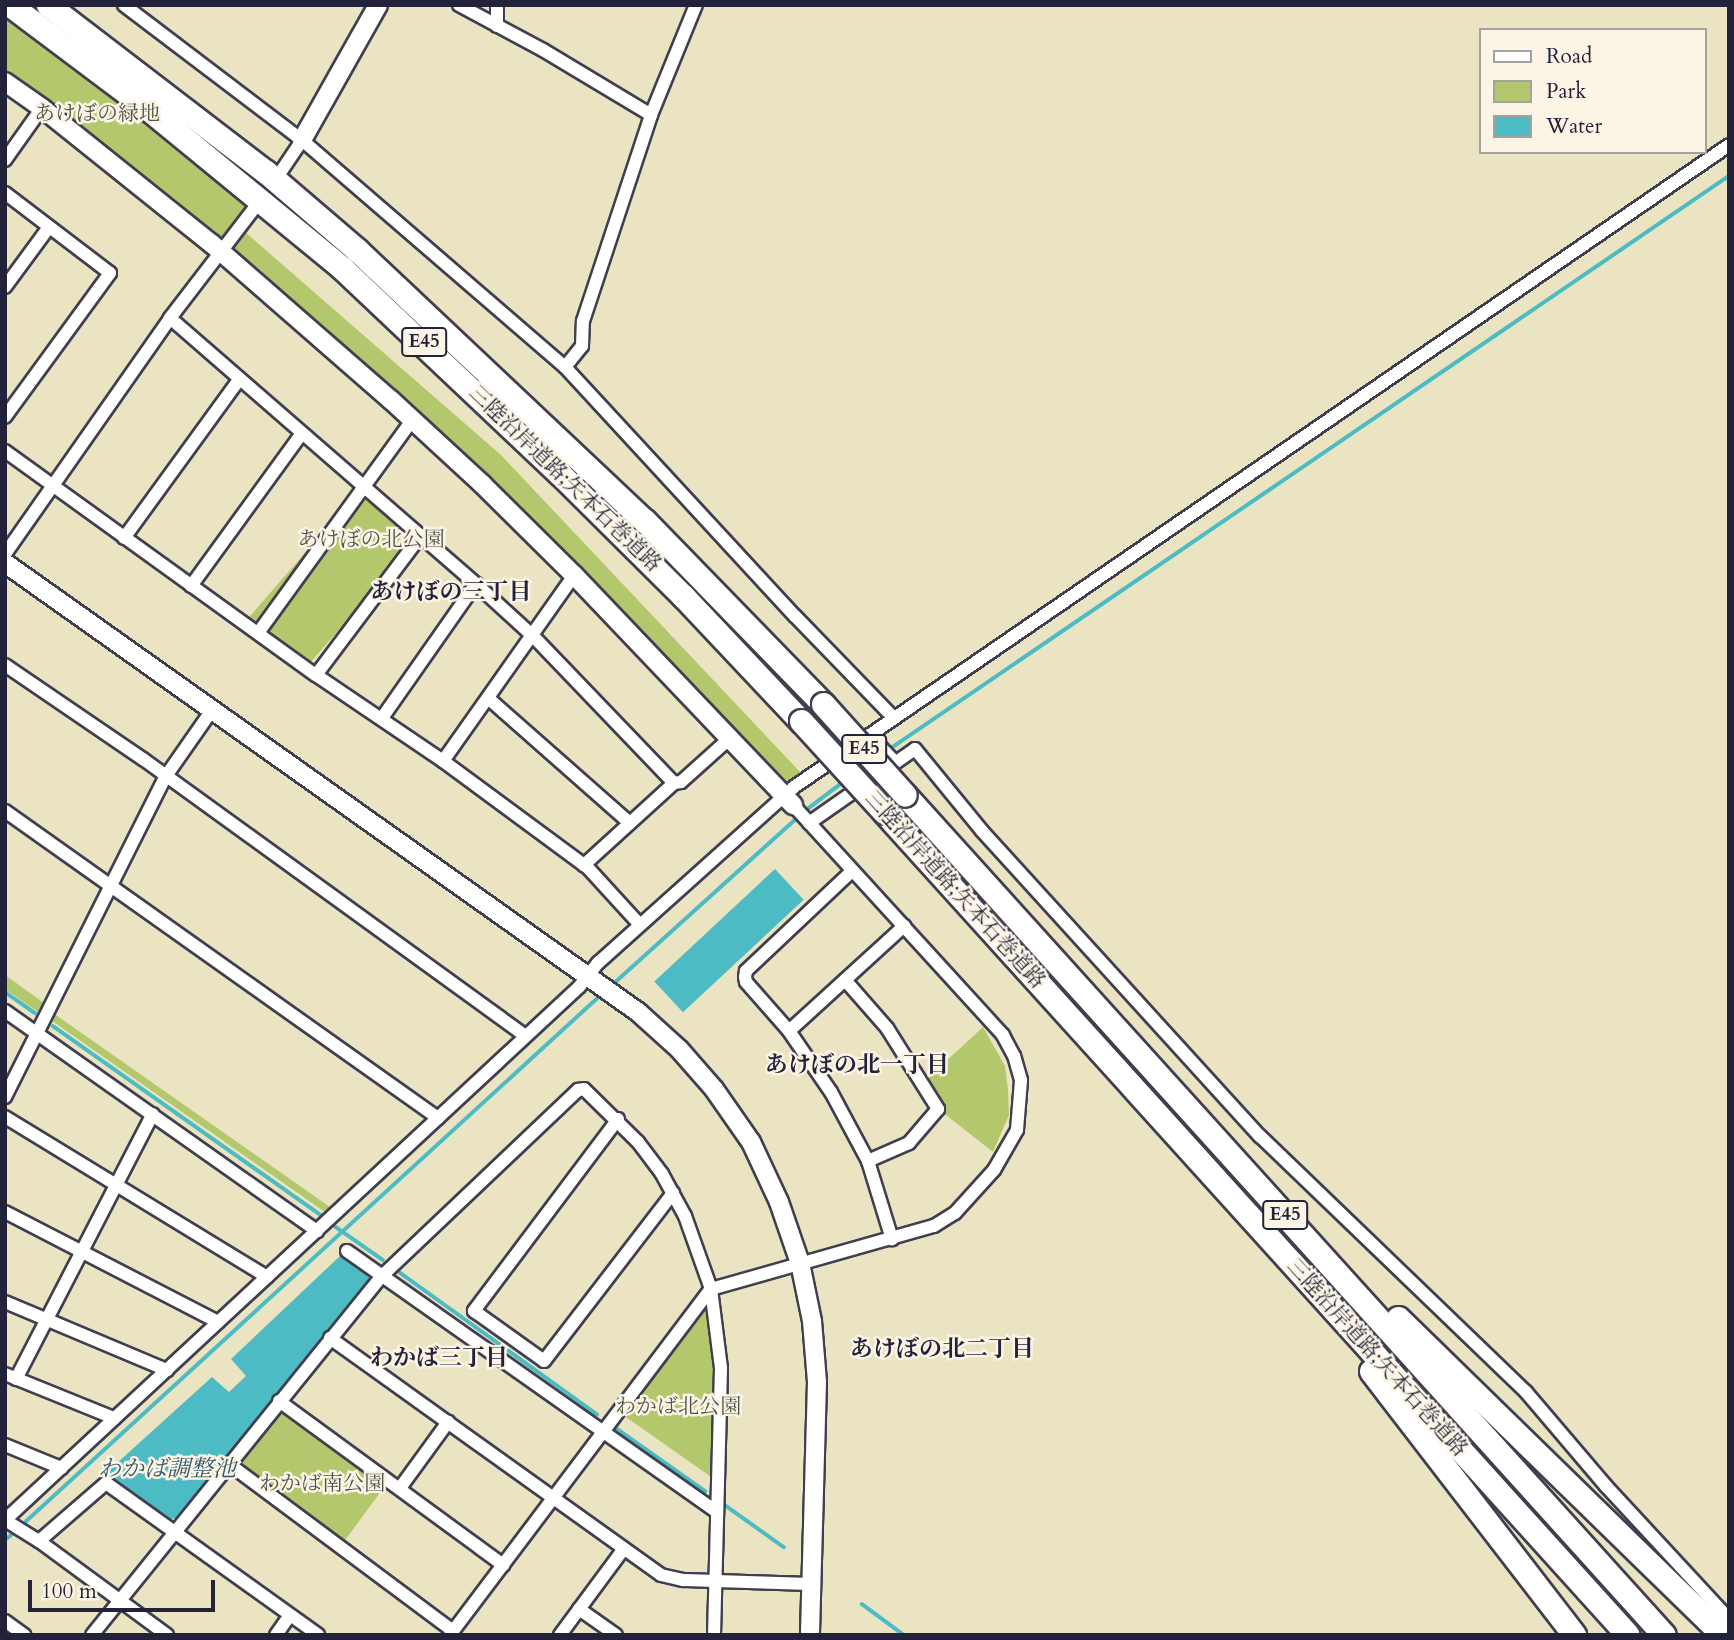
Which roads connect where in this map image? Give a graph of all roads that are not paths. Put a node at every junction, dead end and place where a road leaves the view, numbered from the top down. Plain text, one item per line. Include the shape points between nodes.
1 (10, 5) edge
2 (48, 5) edge
3 (124, 5) edge
4 (378, 5) edge
5 (459, 5) edge
6 (497, 5) edge
7 (696, 5) edge
8 (497, 26) junction
9 (5, 82) edge
10 (42, 108) junction
11 (652, 115) junction
12 (302, 140) junction
13 (1729, 145) edge
14 (5, 160) edge
15 (282, 170) dead end
16 (5, 193) edge
17 (253, 210) dead end
18 (49, 227) junction
19 (222, 252) junction
20 (5, 287) edge
21 (170, 318) junction
22 (565, 367) junction
23 (239, 380) junction
24 (5, 417) edge
25 (412, 420) junction
26 (302, 433) junction
27 (5, 452) edge
28 (365, 485) junction
29 (54, 486) junction
30 (421, 535) junction
31 (124, 538) junction
32 (5, 554) edge
33 (5, 564) edge
34 (574, 575) junction
35 (476, 584) junction
36 (191, 586) junction
37 (258, 633) junction
38 (533, 636) junction
39 (5, 665) edge
40 (316, 675) junction
41 (488, 698) junction
42 (212, 710) junction
43 (382, 718) junction
44 (894, 718) junction
45 (869, 735) junction
46 (729, 739) junction
47 (443, 761) junction
48 (895, 762) junction
49 (166, 776) junction
50 (674, 783) junction
51 (798, 810) junction
52 (5, 811) edge
53 (630, 823) junction
54 (584, 865) junction
55 (852, 871) junction
56 (110, 885) junction
57 (640, 925) junction
58 (904, 926) junction
59 (594, 980) junction
60 (845, 981) junction
61 (5, 1011) edge
62 (789, 1031) junction
63 (37, 1033) junction
64 (525, 1036) junction
65 (1176, 1095) junction
66 (5, 1097) edge
67 (153, 1114) junction
68 (5, 1117) edge
69 (438, 1118) junction
70 (618, 1119) junction
71 (867, 1161) junction
72 (116, 1183) junction
73 (673, 1193) junction
74 (5, 1212) edge
75 (317, 1231) junction
76 (892, 1239) junction
77 (1276, 1246) junction
78 (81, 1251) junction
79 (346, 1251) dead end
80 (800, 1263) junction
81 (383, 1275) junction
82 (267, 1277) junction
83 (711, 1289) junction
84 (5, 1302) edge
85 (46, 1320) junction
86 (218, 1322) junction
87 (330, 1338) junction
88 (167, 1370) junction
89 (10, 1377) edge
90 (279, 1401) junction
91 (114, 1418) junction
92 (448, 1422) junction
93 (602, 1432) junction
94 (5, 1446) edge
95 (229, 1464) junction
96 (61, 1468) junction
97 (400, 1488) junction
98 (553, 1497) junction
99 (718, 1512) junction
100 (7, 1521) edge
101 (174, 1531) junction
102 (34, 1538) junction
103 (623, 1550) junction
104 (503, 1565) junction
105 (716, 1582) junction
106 (812, 1584) junction
107 (118, 1599) junction
108 (579, 1609) junction
109 (290, 1615) junction
110 (1729, 1619) edge
111 (5, 1621) edge
112 (451, 1633) edge
113 (24, 1635) edge
114 (92, 1635) edge
115 (167, 1635) edge
116 (276, 1635) edge
117 (318, 1635) edge
118 (560, 1635) edge
119 (616, 1635) edge
120 (714, 1635) edge
121 (810, 1635) edge
122 (1574, 1635) edge
123 (1628, 1635) edge
124 (1664, 1635) edge
125 (1723, 1635) edge

1 - 77 highway, 三陸沿岸道路;矢本石巻道路 / E45, bridge via 156,115 342,268 559,472 801,721
2 - 65 highway, 三陸沿岸道路;矢本石巻道路 / E45, bridge via 266,172 357,250 645,521 823,704
3 - 12 street
4 - 12 street
5 - 8 street
6 - 8 street
7 - 11 street
8 - 11 street
9 - 10 street
10 - 14 street
10 - 19 street
11 - 22 street via 583,321 582,346
12 - 15 street
12 - 22 street
13 - 44 street
16 - 18 street
17 - 19 street
18 - 20 street
18 - 24 street via 110,273
19 - 21 street
19 - 25 street
21 - 23 street
21 - 29 street
22 - 44 street
23 - 26 street
23 - 31 street
25 - 28 street
25 - 34 street
26 - 28 street
26 - 36 street
27 - 29 street
28 - 30 street
28 - 37 street
29 - 31 street
29 - 32 street
30 - 35 street
30 - 40 street
31 - 36 street
33 - 42 street
34 - 38 street
34 - 46 street
35 - 38 street
35 - 43 street
36 - 37 street
37 - 40 street
38 - 41 street
38 - 50 street
39 - 49 street
40 - 43 street
41 - 47 street
41 - 53 street
42 - 49 street
42 - 59 street
43 - 47 street
44 - 45 street
45 - 48 street
45 - 51 street
46 - 50 street via 681,782
46 - 51 street
47 - 54 street
48 - 51 street
48 - 110 street via 915,749 982,831 1260,1136 1526,1392
49 - 56 street
49 - 64 street
50 - 53 street
51 - 55 street
51 - 57 street
52 - 56 street
53 - 54 street
54 - 57 street
55 - 58 street
55 - 62 street via 746,971 746,982
56 - 63 street
56 - 69 street
57 - 59 street
58 - 60 street
58 - 76 street via 1003,1035 1021,1080 1022,1101 1006,1155 955,1213 934,1226
59 - 64 street
59 - 80 street via 679,1049 737,1121 779,1202
60 - 62 street
60 - 71 street via 887,1028 939,1109 909,1143
61 - 63 street
62 - 71 street via 831,1092
63 - 66 street
63 - 67 street
64 - 69 street
65 - 124 highway, 三陸沿岸道路;矢本石巻道路 / E45
65 - 125 highway via 1430,1352
67 - 72 street
67 - 75 street
68 - 72 street
69 - 75 street
70 - 73 street
70 - 73 street via 474,1311 544,1361
70 - 81 street via 588,1090 578,1090
71 - 76 street
72 - 78 street
72 - 82 street
73 - 83 street via 700,1251
74 - 78 street
75 - 82 street
76 - 80 street
77 - 122 highway
77 - 123 highway, 三陸沿岸道路;矢本石巻道路 / E45
78 - 85 street
78 - 86 street
79 - 81 street
80 - 83 street
80 - 106 street via 812,1321 816,1373
81 - 87 street
81 - 93 street
82 - 86 street
83 - 93 street
83 - 99 street via 721,1351
84 - 85 street
85 - 88 street
85 - 89 street
86 - 88 street
87 - 90 street
87 - 92 street
88 - 91 street
89 - 91 street
90 - 95 street
90 - 97 street
91 - 96 street
92 - 97 street
92 - 98 street
93 - 98 street
93 - 99 street
94 - 96 street
95 - 101 street
95 - 112 street
96 - 100 street
97 - 104 street
98 - 103 street
98 - 104 street
99 - 105 street
100 - 102 street
101 - 102 street via 106,1483
101 - 107 street
101 - 109 street
102 - 107 street
103 - 105 street via 661,1575
103 - 108 street
104 - 112 street
105 - 106 street
105 - 120 street
106 - 121 street
107 - 114 street
107 - 115 street
108 - 118 street
108 - 119 street
109 - 116 street
109 - 117 street
111 - 113 street

